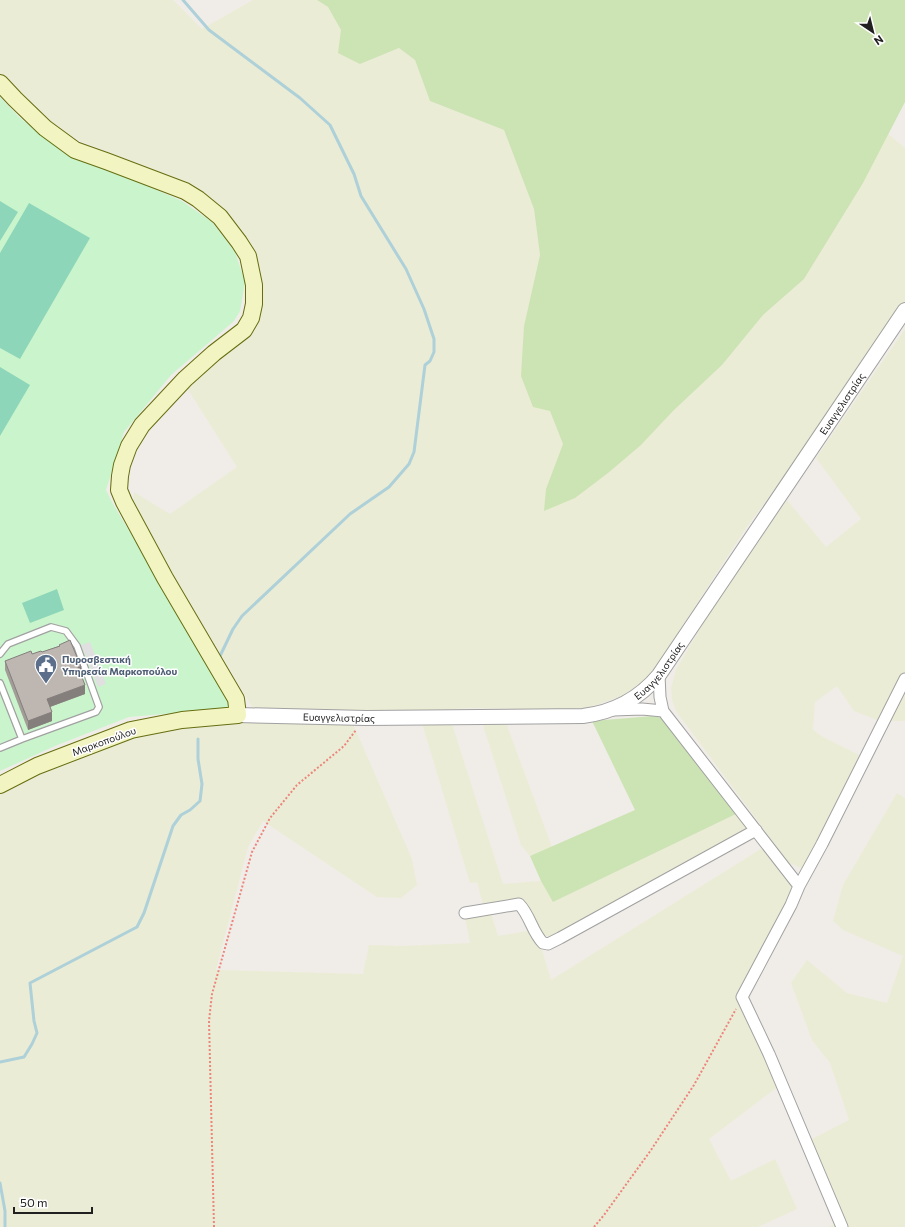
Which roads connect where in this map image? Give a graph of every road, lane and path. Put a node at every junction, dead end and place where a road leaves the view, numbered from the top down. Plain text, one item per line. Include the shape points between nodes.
1 (0, 83) edge
2 (905, 310) edge
3 (0, 654) edge
4 (659, 675) junction
5 (905, 678) edge
6 (0, 683) edge
7 (613, 710) junction
8 (663, 711) junction
9 (238, 715) junction
10 (366, 718) junction
11 (22, 739) junction
12 (0, 748) edge
13 (0, 786) edge
14 (756, 830) junction
15 (799, 886) junction
16 (465, 913) dead end
17 (742, 997) junction
18 (214, 1227) edge
19 (594, 1227) edge
20 (842, 1227) edge

1 - 9 main road via 45,128 75,150 179,189 198,199 220,217 248,256 254,285 251,318 244,330 185,379 142,425 122,465 120,483 124,502 236,700
2 - 4 street, Ευαγγελιστρίας
3 - 11 lane via 8,644 51,627 66,631 77,646 99,707 96,712
4 - 7 street, Ευαγγελιστρίας via 637,696
4 - 8 street
5 - 15 street
6 - 11 lane
7 - 8 street
7 - 10 street, Ευαγγελιστρίας via 583,716
8 - 14 street
9 - 10 street, Ευαγγελιστρίας
9 - 13 main road, Μαρκοπούλου via 182,720 132,730 37,766
10 - 18 path via 344,746 297,785 270,818 252,852 212,994 209,1021
11 - 12 lane
14 - 15 street
14 - 16 street via 548,944 538,938 525,909 519,904
15 - 17 street
17 - 19 path via 694,1085 651,1150
17 - 20 street via 769,1054

